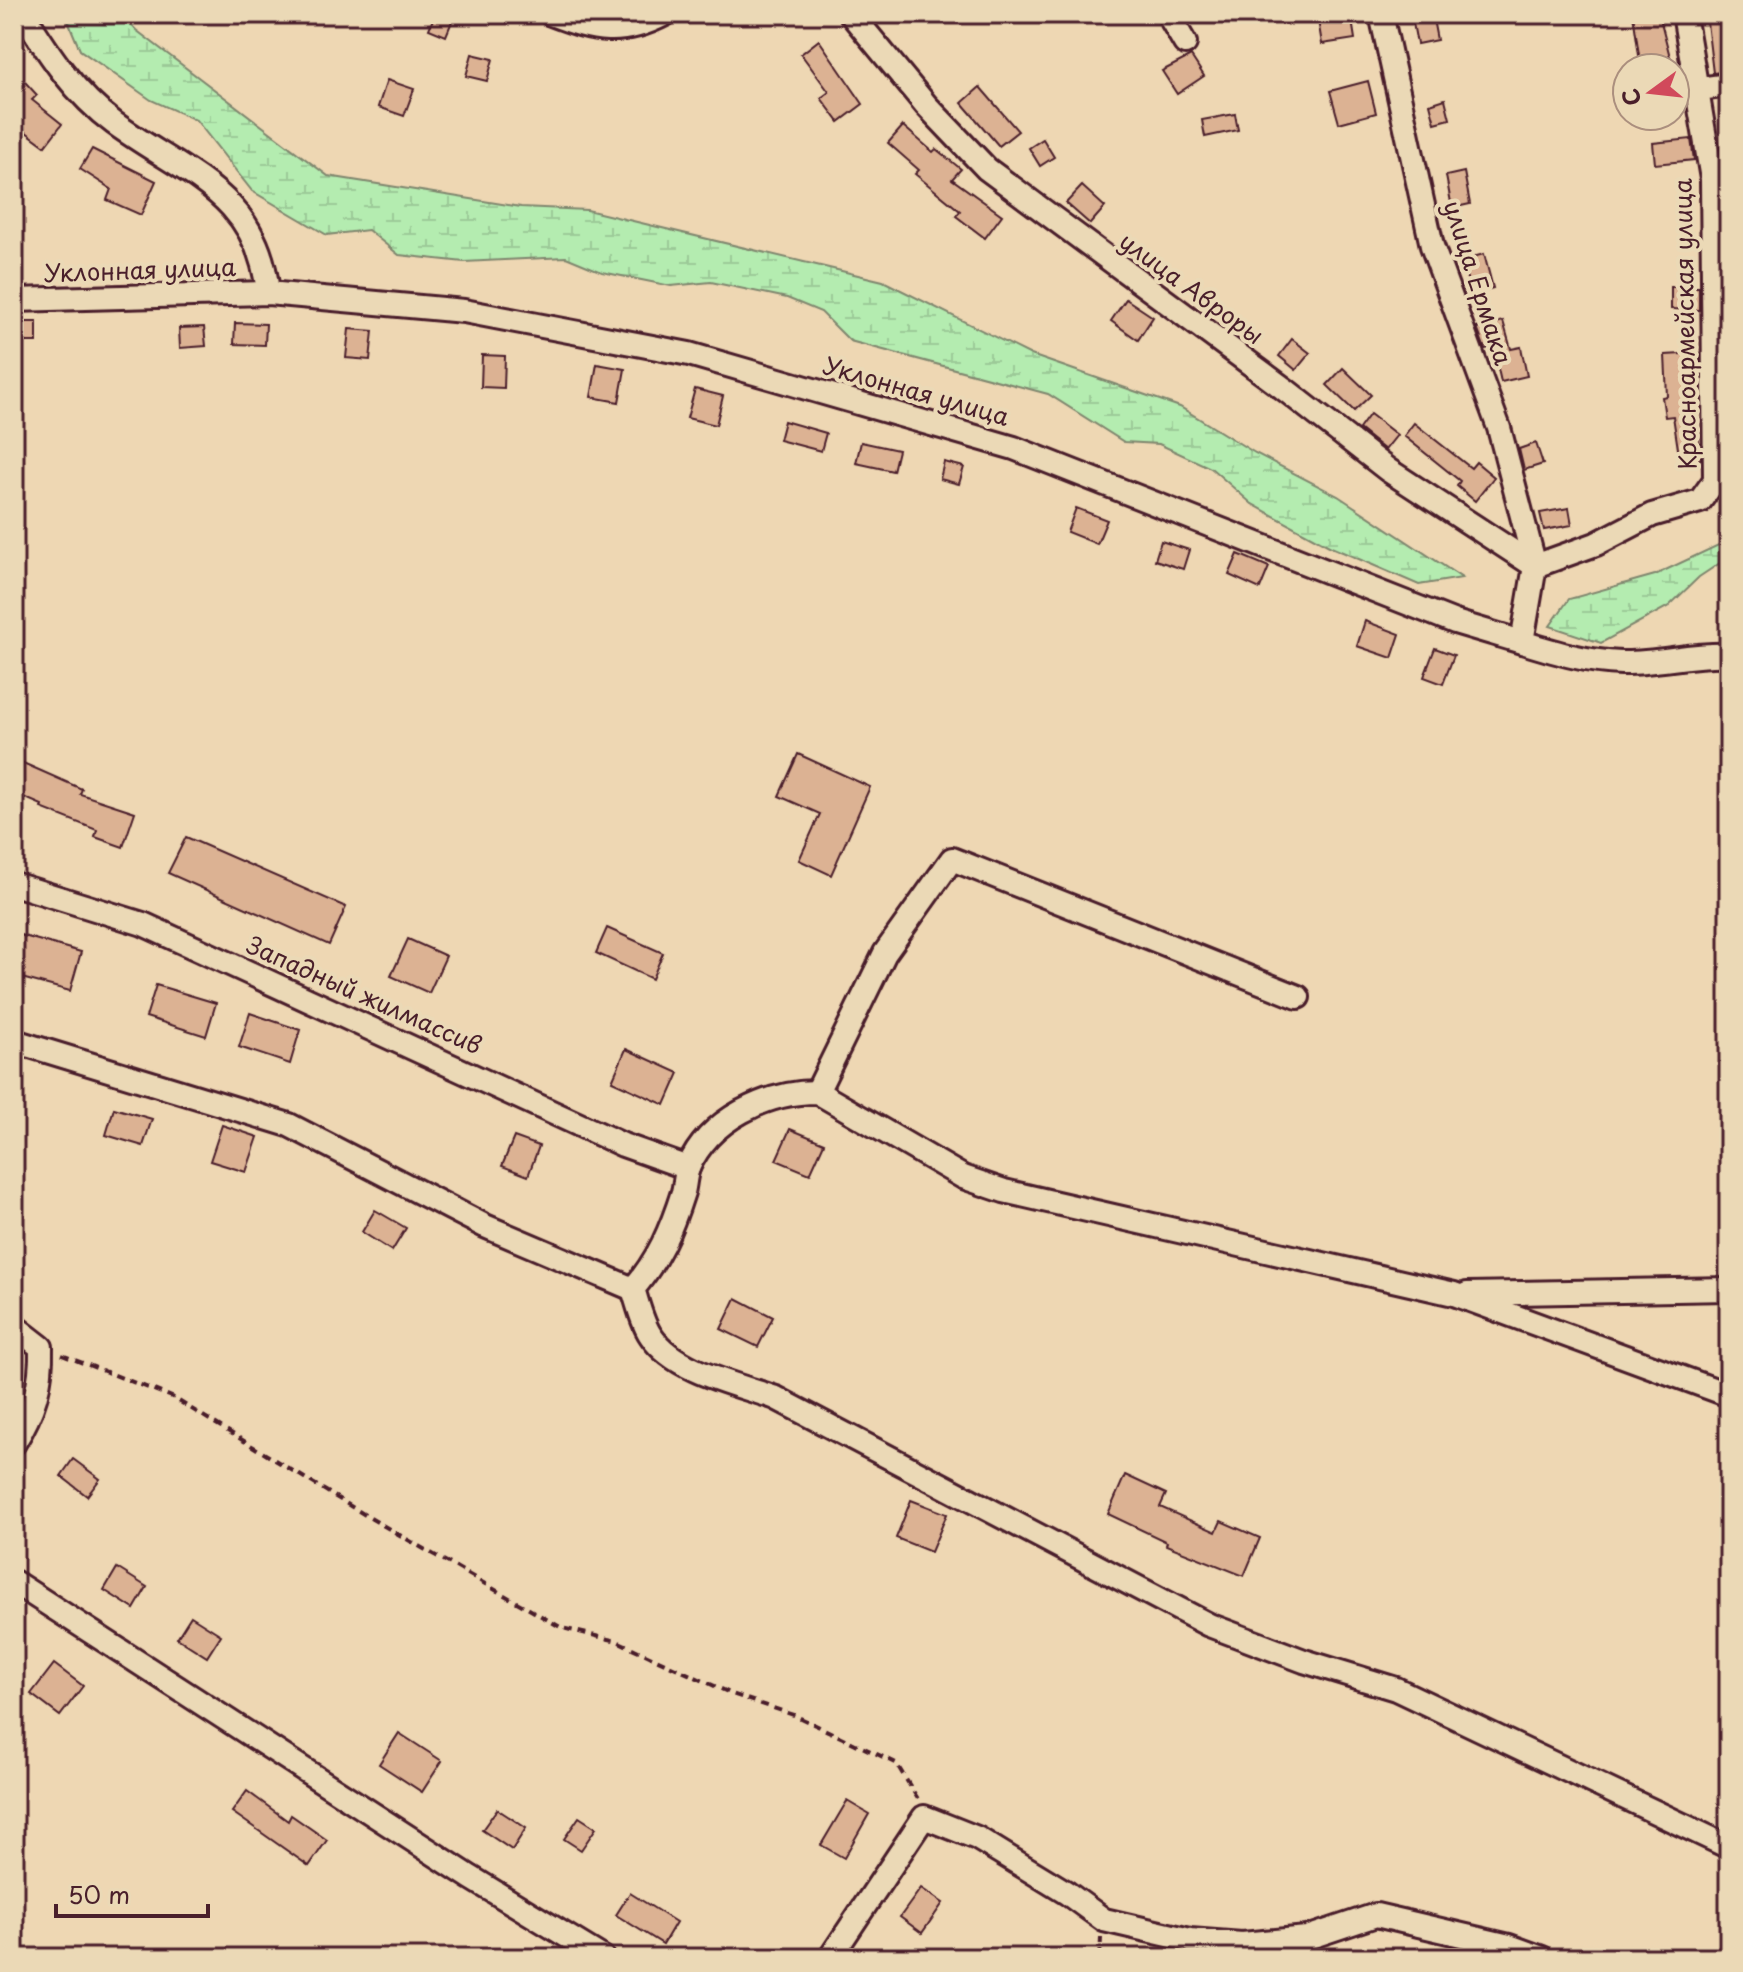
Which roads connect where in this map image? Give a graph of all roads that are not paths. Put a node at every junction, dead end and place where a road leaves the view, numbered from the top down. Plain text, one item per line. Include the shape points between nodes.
1 (24, 14) edge
2 (551, 14) edge
3 (665, 14) edge
4 (851, 14) edge
5 (1168, 14) edge
6 (1381, 14) edge
7 (1684, 14) edge
8 (1185, 43) dead end
9 (1729, 85) edge
10 (1699, 89) junction
11 (268, 293) junction
12 (14, 300) edge
13 (1535, 566) junction
14 (1522, 642) junction
15 (1729, 655) edge
16 (14, 884) edge
17 (1298, 997) dead end
18 (14, 1041) edge
19 (817, 1092) junction
20 (688, 1168) junction
21 (633, 1289) junction
22 (1729, 1289) edge
23 (1454, 1294) junction
24 (14, 1326) edge
25 (1729, 1395) edge
26 (14, 1443) edge
27 (14, 1582) edge
28 (1729, 1847) edge
29 (603, 1958) edge
30 (830, 1958) edge
31 (1542, 1958) edge

1 - 11 street, Уклонная улица via 78,90 114,122 213,186 244,218 265,261
2 - 3 street via 596,31 648,23
4 - 13 street, улица Авроры via 987,169 1388,470
5 - 8 street
6 - 13 street, улица Ермака via 1432,246 1499,428
7 - 10 street, Красноармейская улица
9 - 10 street
10 - 13 street, Красноармейская улица via 1712,179 1715,480 1700,501 1652,515 1596,544
11 - 12 street, Уклонная улица
11 - 14 street, Уклонная улица via 464,311 689,354 1014,448 1455,622
13 - 14 street
14 - 15 street, Уклонная улица via 1623,663 1695,653
16 - 20 street, Западный жилмассив via 143,924 623,1145
17 - 19 street via 952,859 885,953
18 - 21 street via 289,1125 485,1226
19 - 20 street via 791,1092 760,1102 718,1127
19 - 23 street via 963,1177 1004,1191
20 - 21 street via 656,1262
21 - 28 street via 649,1333 665,1353 776,1398 1209,1625 1396,1689
22 - 23 street
23 - 25 street
24 - 26 street via 41,1347 42,1378 30,1417
27 - 29 street
30 - 31 street via 924,1817 977,1838 1104,1920 1190,1940 1242,1944 1307,1938 1376,1915

